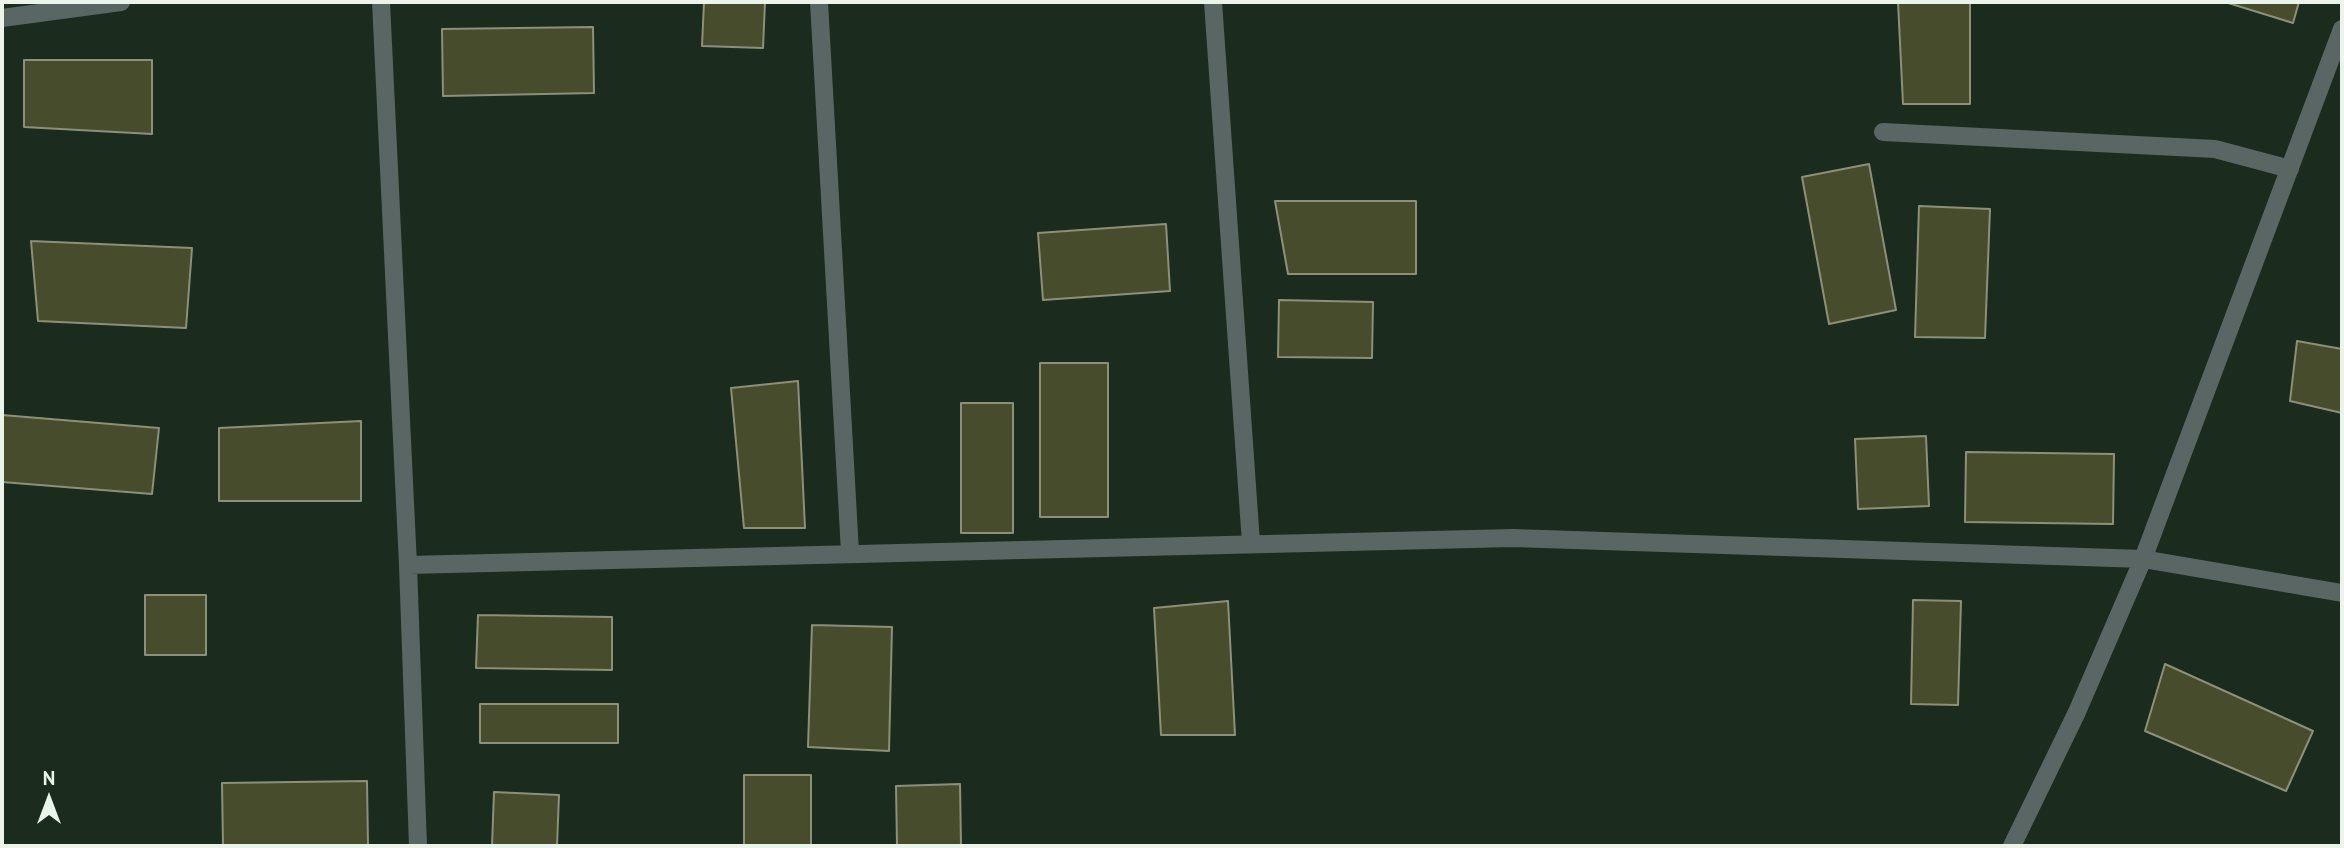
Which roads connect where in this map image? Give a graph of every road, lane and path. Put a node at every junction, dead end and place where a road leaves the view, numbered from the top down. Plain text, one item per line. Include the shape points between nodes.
1 (121, 2) edge
2 (381, 2) edge
3 (819, 2) edge
4 (1213, 2) edge
5 (2, 18) edge
6 (2341, 37) edge
7 (1883, 132) dead end
8 (2290, 169) junction
9 (1251, 543) junction
10 (850, 552) junction
11 (2143, 559) junction
12 (408, 565) junction
13 (2342, 593) edge
14 (418, 846) edge
15 (2012, 846) edge

1 - 5 street
2 - 12 street
3 - 10 street
4 - 9 street
6 - 8 street
7 - 8 street via 2215,149
8 - 11 street
9 - 10 street
9 - 11 street via 1513,538
10 - 12 street
11 - 13 street
11 - 15 street
12 - 14 street

